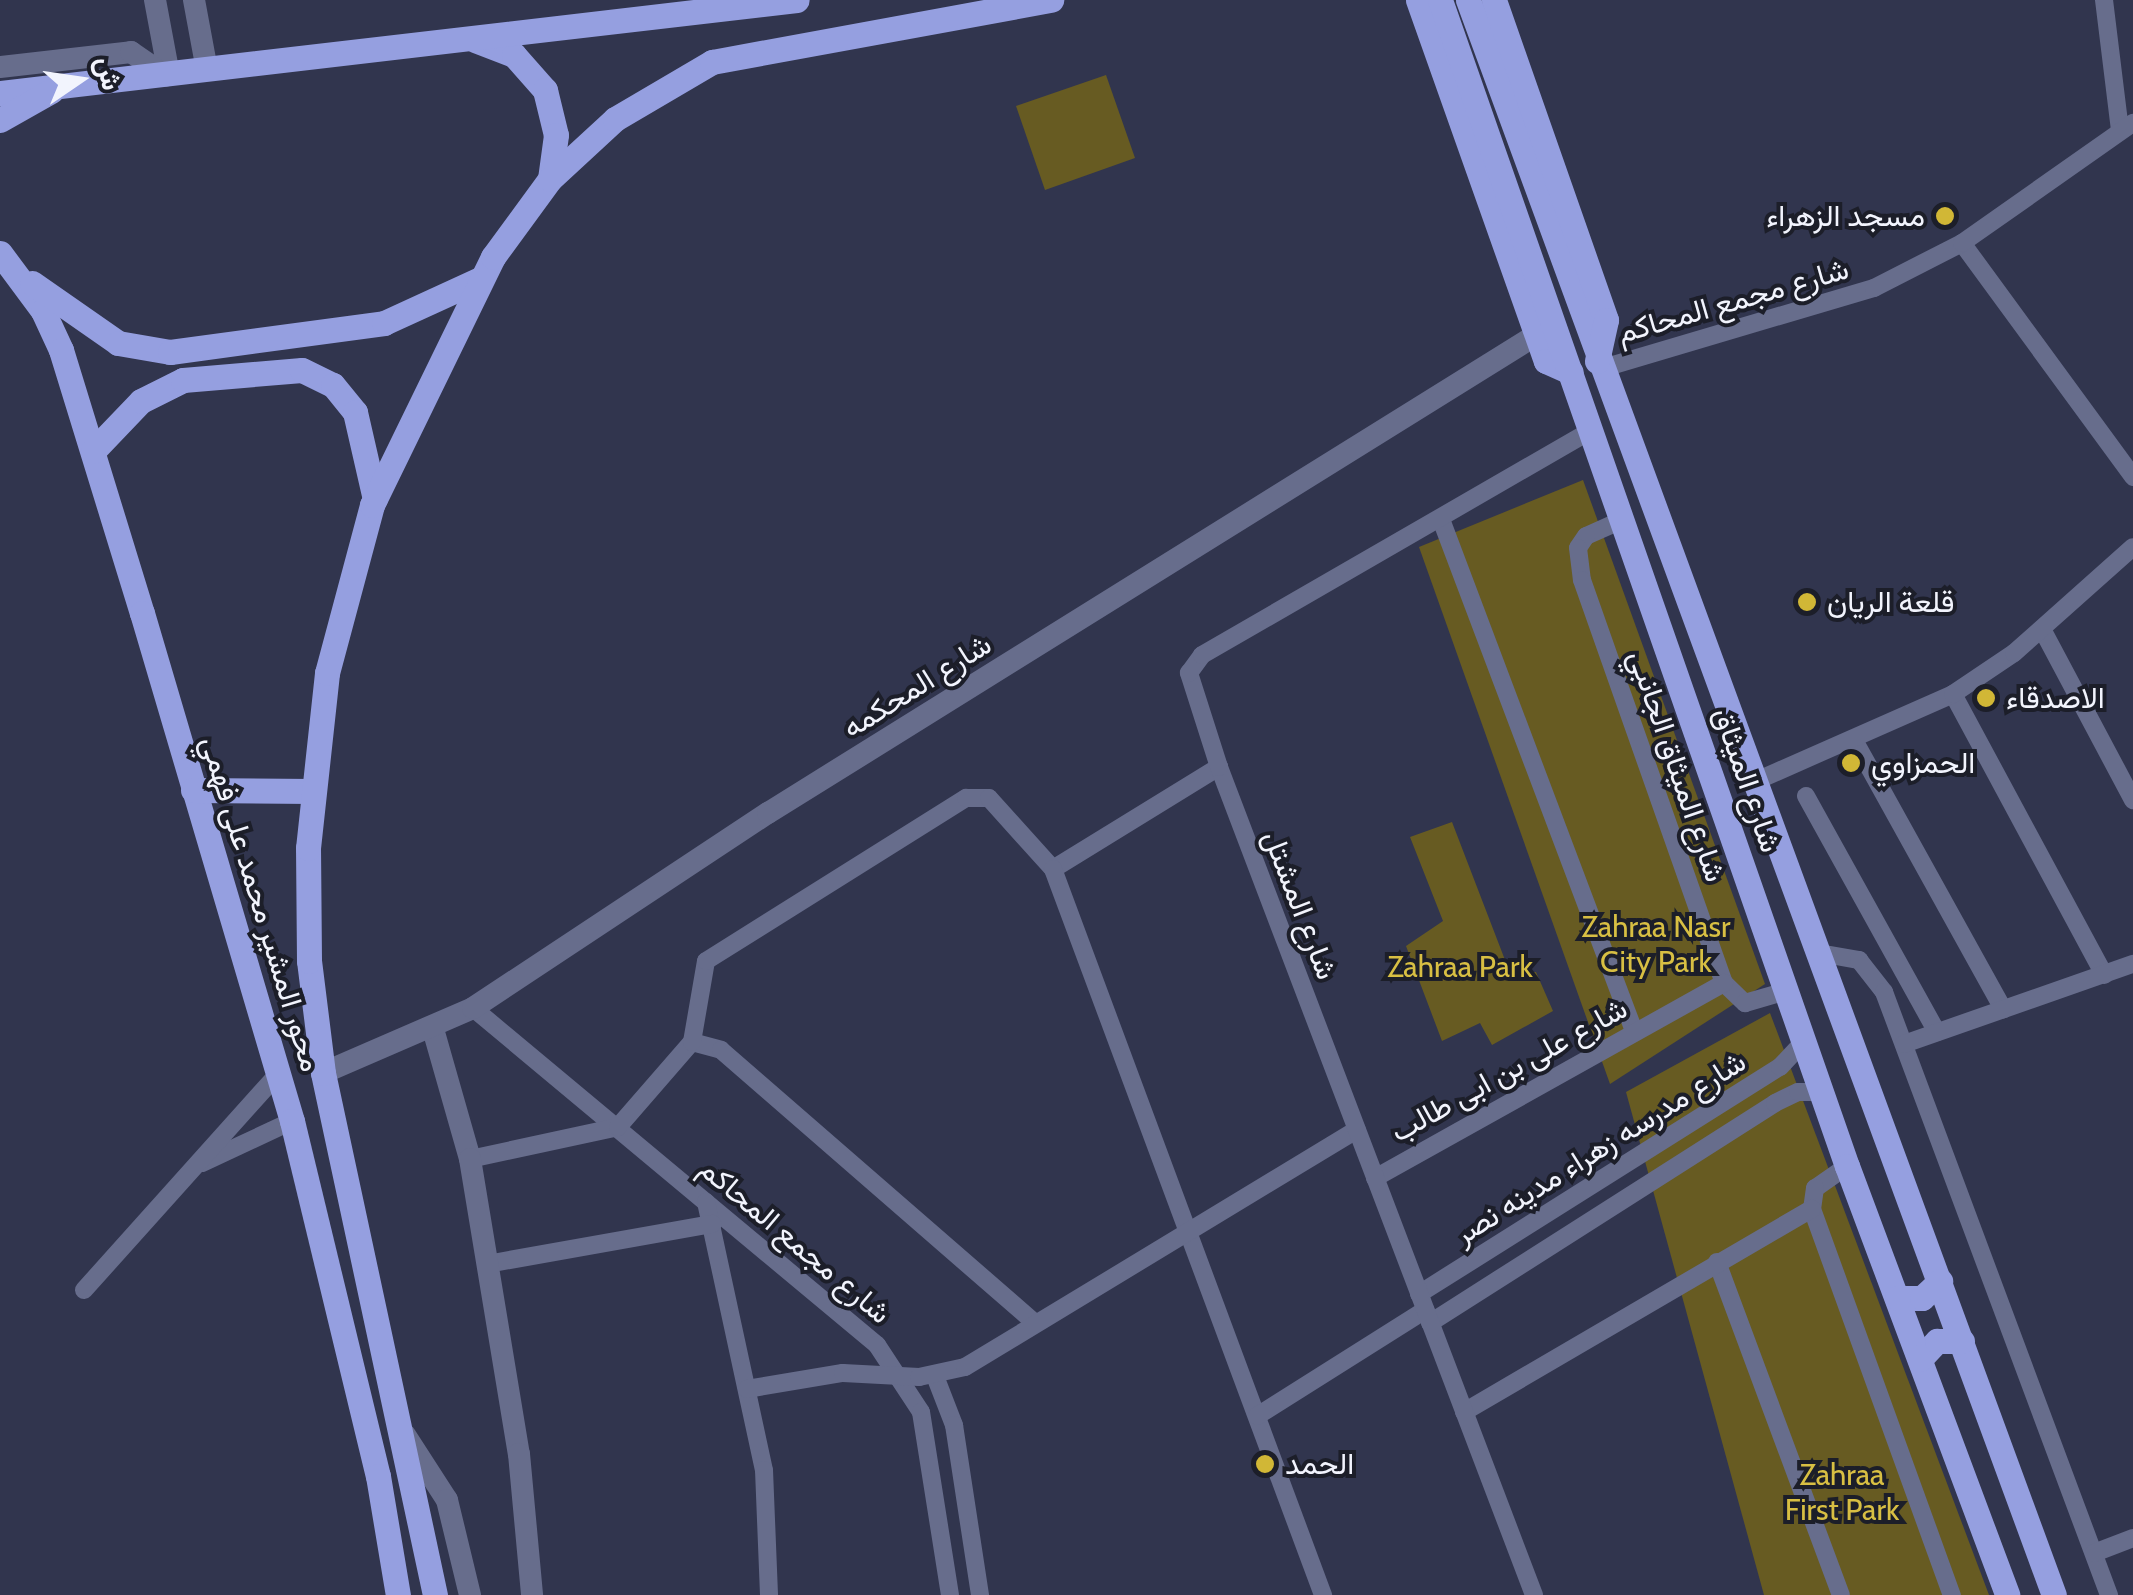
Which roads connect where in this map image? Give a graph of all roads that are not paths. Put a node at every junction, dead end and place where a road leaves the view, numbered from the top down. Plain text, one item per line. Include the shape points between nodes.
1 (155, 0) edge
2 (194, 0) edge
3 (796, 0) edge
4 (1051, 0) edge
5 (1418, 0) edge
6 (1440, 0) edge
7 (1468, 0) edge
8 (1494, 0) edge
9 (2104, 0) edge
10 (471, 39) junction
11 (0, 67) edge
12 (207, 70) junction
13 (168, 75) junction
14 (60, 86) junction
15 (0, 93) edge
16 (0, 120) edge
17 (2127, 127) edge
18 (550, 179) junction
19 (1962, 243) junction
20 (4, 256) edge
21 (480, 279) junction
22 (1536, 334) junction
23 (1598, 365) junction
24 (1571, 372) junction
25 (1590, 432) junction
26 (93, 451) junction
27 (2133, 477) edge
28 (375, 499) junction
29 (1622, 520) junction
30 (1442, 522) junction
31 (2130, 557) edge
32 (2042, 629) junction
33 (1953, 694) junction
34 (1854, 740) junction
35 (1219, 767) junction
36 (1756, 781) junction
37 (193, 790) junction
38 (312, 791) junction
39 (1806, 796) dead end
40 (2133, 800) edge
41 (1053, 869) junction
42 (1819, 954) junction
43 (2133, 964) edge
44 (2104, 975) junction
45 (1724, 983) junction
46 (1786, 991) junction
47 (473, 1008) junction
48 (2003, 1009) junction
49 (432, 1028) junction
50 (1634, 1031) junction
51 (1938, 1032) junction
52 (1804, 1041) junction
53 (692, 1042) junction
54 (1904, 1044) junction
55 (323, 1073) junction
56 (278, 1074) junction
57 (1822, 1092) junction
58 (292, 1121) junction
59 (618, 1127) junction
60 (1357, 1130) junction
61 (470, 1159) junction
62 (202, 1163) junction
63 (1847, 1166) junction
64 (1375, 1178) junction
65 (706, 1201) junction
66 (1812, 1209) junction
67 (712, 1224) junction
68 (1188, 1231) junction
69 (1717, 1262) junction
70 (487, 1264) junction
71 (1940, 1280) junction
72 (84, 1290) dead end
73 (1897, 1298) junction
74 (1425, 1309) junction
75 (1036, 1323) junction
76 (1962, 1341) junction
77 (1920, 1359) junction
78 (935, 1376) junction
79 (902, 1377) junction
80 (748, 1389) junction
81 (1464, 1412) junction
82 (1257, 1416) junction
83 (405, 1434) junction
84 (2133, 1538) edge
85 (2094, 1554) junction
86 (398, 1595) edge
87 (435, 1595) edge
88 (470, 1595) edge
89 (532, 1595) edge
90 (769, 1595) edge
91 (950, 1595) edge
92 (980, 1595) edge
93 (1323, 1595) edge
94 (1534, 1595) edge
95 (1841, 1595) edge
96 (1952, 1595) edge
97 (2007, 1595) edge
98 (2054, 1595) edge
99 (2109, 1595) edge

1 - 13 street
2 - 12 street
3 - 10 main road
4 - 18 main road, محور المشير محمد على فهمي via 712,62 615,119
5 - 22 main road, شارع الميثاق
6 - 24 main road
7 - 23 main road
8 - 23 main road, شارع الميثاق via 1602,307 1606,334
9 - 17 street
10 - 12 main road
10 - 18 main road via 514,55 545,90 556,135
11 - 13 street via 131,52
12 - 13 main road
13 - 14 main road
14 - 15 main road
14 - 16 main road
17 - 19 street, شارع مجمع المحاكم
18 - 21 main road, محور المشير محمد على فهمي
19 - 23 street, شارع مجمع المحاكم via 1836,302
19 - 27 street
20 - 21 main road via 103,335 152,352 384,323
20 - 26 main road, محور المشير محمد على فهمي via 61,350
21 - 28 main road, محور المشير محمد على فهمي
22 - 24 main road, شارع الميثاق via 1546,360
22 - 47 street, شارع المحكمه via 768,813
23 - 36 main road, شارع الميثاق
24 - 25 main road, شارع الميثاق
25 - 29 main road, شارع الميثاق
25 - 30 street, شارع المشتل
26 - 28 main road via 141,401 184,380 302,370 333,386 355,412
26 - 37 main road, محور المشير محمد على فهمي
28 - 38 main road, محور المشير محمد على فهمي via 339,613
29 - 45 street, شارع الميثاق الجانبي via 1586,536 1578,564
29 - 46 main road, شارع الميثاق
30 - 35 street, شارع المشتل via 1193,662 1190,685
30 - 50 street
31 - 32 street
32 - 33 street
32 - 40 street
33 - 34 street
33 - 44 street
34 - 36 street
34 - 48 street
35 - 41 street
35 - 60 street, شارع المشتل
36 - 42 main road, شارع الميثاق
37 - 38 main road
37 - 56 main road, محور المشير محمد على فهمي
38 - 55 main road, محور المشير محمد على فهمي via 307,904
39 - 51 street
41 - 53 street via 996,804 966,798 706,960
41 - 68 street
42 - 54 street via 1859,960 1874,974
42 - 71 main road, شارع الميثاق
43 - 44 street
44 - 48 street
45 - 46 street via 1745,1003
45 - 50 street, شارع على بن ابى طالب
46 - 52 main road, شارع الميثاق
47 - 49 street, شارع المحكمه
47 - 59 street, شارع مجمع المحاكم
48 - 51 street
49 - 55 street, شارع المحكمه
49 - 61 street
50 - 64 street, شارع على بن ابى طالب
51 - 54 street
52 - 57 main road, شارع الميثاق
52 - 74 street, شارع مدرسه زهراء مدينه نصر via 1780,1067
53 - 59 street
53 - 75 street via 721,1050
54 - 85 street
55 - 83 main road, محور المشير محمد على فهمي
56 - 58 main road, محور المشير محمد على فهمي
56 - 62 street via 224,1129
57 - 63 main road, شارع الميثاق
57 - 74 street, شارع مدرسه زهراء مدينه نصر via 1798,1092 1775,1103
58 - 62 street
58 - 86 main road, محور المشير محمد على فهمي via 378,1476
59 - 61 street
59 - 65 street, شارع مجمع المحاكم
60 - 64 street, شارع المشتل
60 - 68 street
61 - 70 street
62 - 72 street
63 - 66 street via 1815,1188
63 - 73 main road, شارع الميثاق
64 - 74 street, شارع المشتل
65 - 67 street
65 - 79 street, شارع مجمع المحاكم via 877,1345
66 - 69 street
66 - 96 street
67 - 70 street
67 - 80 street
68 - 75 street
68 - 82 street
69 - 81 street
69 - 95 street
70 - 89 street via 519,1454
71 - 73 main road via 1922,1298
71 - 76 main road, شارع الميثاق
73 - 77 main road, شارع الميثاق
74 - 81 street, شارع المشتل
74 - 82 street
75 - 78 street via 965,1366
76 - 77 main road via 1937,1342
76 - 98 main road, شارع الميثاق
77 - 97 main road, شارع الميثاق
78 - 79 street
78 - 92 street via 954,1425
79 - 80 street via 843,1373
79 - 91 street, شارع مجمع المحاكم via 931,1452
80 - 90 street via 764,1470
81 - 94 street, شارع المشتل
82 - 93 street
83 - 87 main road, محور المشير محمد على فهمي
83 - 88 street via 447,1500
84 - 85 street
85 - 99 street

